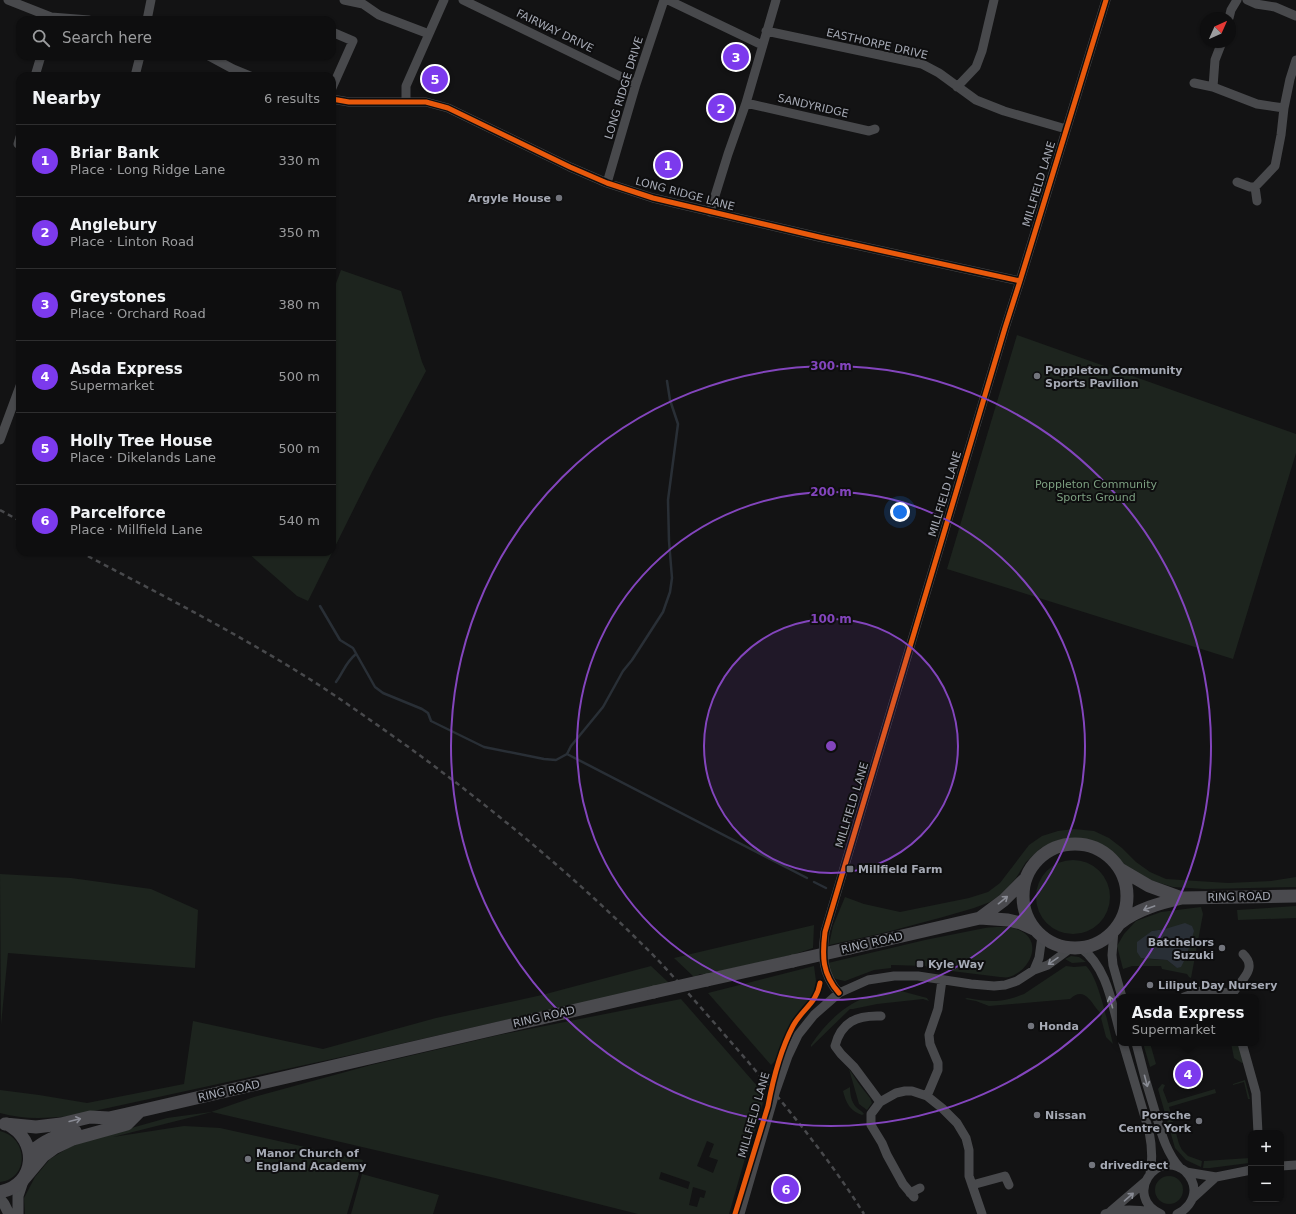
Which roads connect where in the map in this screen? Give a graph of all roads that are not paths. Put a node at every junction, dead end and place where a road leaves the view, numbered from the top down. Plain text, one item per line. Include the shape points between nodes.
1 (8, 0) edge
2 (151, 0) edge
3 (344, 0) edge
4 (444, 0) edge
5 (463, 0) edge
6 (664, 0) edge
7 (668, 0) edge
8 (776, 0) edge
9 (994, 0) edge
10 (1106, 0) edge
11 (1237, 0) edge
12 (1247, 0) edge
13 (1230, 12) edge
14 (45, 16) edge
15 (148, 16) edge
16 (1296, 16) edge
17 (766, 31) junction
18 (336, 34) edge
19 (429, 34) junction
20 (762, 45) junction
21 (1220, 48) edge
22 (39, 60) edge
23 (139, 60) edge
24 (216, 60) edge
25 (1296, 60) edge
26 (37, 72) edge
27 (136, 72) edge
28 (240, 72) edge
29 (336, 79) edge
30 (1194, 83) dead end
31 (636, 84) junction
32 (957, 87) junction
33 (1213, 87) junction
34 (336, 100) edge
35 (406, 101) junction
36 (746, 103) junction
37 (1284, 108) junction
38 (875, 129) dead end
39 (1066, 129) junction
40 (1237, 182) dead end
41 (607, 183) junction
42 (1256, 186) junction
43 (1257, 201) dead end
44 (710, 212) junction
45 (1020, 281) junction
46 (16, 397) edge
47 (0, 440) edge
48 (1120, 869) junction
49 (1024, 880) junction
50 (1296, 896) edge
51 (1182, 898) junction
52 (980, 918) junction
53 (1116, 927) junction
54 (1038, 932) junction
55 (1076, 948) junction
56 (1243, 954) dead end
57 (1034, 970) junction
58 (942, 980) junction
59 (839, 993) junction
60 (1121, 994) edge
61 (1192, 994) edge
62 (1225, 994) edge
63 (1233, 994) edge
64 (881, 1016) dead end
65 (1117, 1023) edge
66 (1124, 1046) edge
67 (1137, 1046) edge
68 (1243, 1046) edge
69 (927, 1096) junction
70 (880, 1102) junction
71 (139, 1112) junction
72 (108, 1118) junction
73 (5, 1123) edge
74 (1258, 1130) edge
75 (30, 1153) junction
76 (1296, 1165) edge
77 (1284, 1166) edge
78 (1183, 1170) junction
79 (1248, 1171) edge
80 (1216, 1177) junction
81 (24, 1178) junction
82 (1148, 1178) junction
83 (972, 1185) junction
84 (1008, 1185) dead end
85 (920, 1188) dead end
86 (0, 1192) edge
87 (0, 1198) edge
88 (1191, 1201) junction
89 (1108, 1213) edge
90 (1158, 1213) edge
91 (8, 1214) edge
92 (18, 1214) edge
93 (740, 1214) edge
94 (982, 1214) edge
95 (1177, 1214) edge
96 (1190, 1214) edge

1 - 14 street
2 - 15 street
3 - 19 street via 363,4 379,15
4 - 19 street
5 - 31 street, FAIRWAY DRIVE
6 - 31 street, LONG RIDGE DRIVE
7 - 20 street
8 - 17 street
9 - 32 street via 976,67
10 - 39 street, MILLFIELD LANE
11 - 13 street
12 - 16 street via 1275,7
17 - 20 street
17 - 32 street, EASTHORPE DRIVE via 922,64
18 - 29 street via 353,41
19 - 35 street via 406,86
20 - 36 street
21 - 33 street via 1215,60
22 - 26 street
23 - 27 street
24 - 28 street
25 - 37 street
30 - 33 street
31 - 41 street, LONG RIDGE DRIVE
32 - 39 street, EASTHORPE DRIVE via 976,100
33 - 37 street via 1257,104
34 - 35 street, LONG RIDGE LANE via 349,102
35 - 41 street, LONG RIDGE LANE via 426,102 448,108
36 - 38 street, SANDYRIDGE via 869,131
36 - 44 street
37 - 42 street via 1275,166
39 - 45 street, MILLFIELD LANE
40 - 42 street via 1250,187
41 - 44 street, LONG RIDGE LANE via 652,198
42 - 43 street
44 - 45 street, LONG RIDGE LANE
45 - 59 street, MILLFIELD LANE via 824,932 824,968 829,982
46 - 47 street
48 - 49 highway via 1105,853 1085,844 1074,843 1058,846 1043,854 1035,861
48 - 51 highway, RING ROAD via 1149,886
48 - 53 highway via 1127,897 1125,911
52 -> 49 highway, RING ROAD via 1004,900
49 - 54 highway via 1024,911
50 - 51 highway, RING ROAD
51 -> 53 highway, RING ROAD via 1146,908 1129,916
52 - 54 highway, RING ROAD via 1022,923
52 - 71 highway, RING ROAD, bridge
53 - 55 highway via 1105,939 1093,945
53 - 60 street via 1112,955
54 - 55 highway via 1055,944
54 - 57 street via 1039,958
55 -> 57 street, MILLFIELD LANE via 1048,965
65 -> 55 street via 1101,971 1088,953
56 - 63 street via 1247,958 1249,968
57 - 58 street, MILLFIELD LANE via 1005,986
58 - 59 street, MILLFIELD LANE via 906,976 880,977
58 - 69 street via 938,1009 929,1036 938,1070
59 - 93 street, MILLFIELD LANE via 814,1015 798,1035 788,1056
61 - 62 street via 1212,990
64 - 70 street via 856,1019 843,1028 835,1046
66 - 82 street via 1150,1131 1152,1162
67 -> 78 street via 1165,1146
68 - 74 street via 1256,1093
69 - 70 street via 905,1091
69 - 83 street via 957,1123 966,1138
70 - 85 street via 871,1114 871,1126 903,1184 912,1195
71 - 72 highway, RING ROAD
71 - 81 highway via 127,1124 73,1139 54,1148 43,1156
73 -> 72 highway, RING ROAD via 36,1127 90,1117
72 - 75 highway, RING ROAD via 92,1126 50,1138
73 - 75 highway via 22,1136
75 - 81 highway
76 - 77 street
78 - 80 street
78 - 82 street via 1164,1166 1156,1169
78 - 88 street via 1193,1184
79 - 80 street
80 - 88 street
81 - 86 highway via 15,1186
81 - 92 main road via 18,1196
89 -> 82 street
82 - 90 street via 1144,1195 1146,1201
83 - 84 street via 1005,1176
83 - 94 street
87 - 91 main road
88 - 95 street
88 - 96 street
89 - 90 street via 1135,1210

